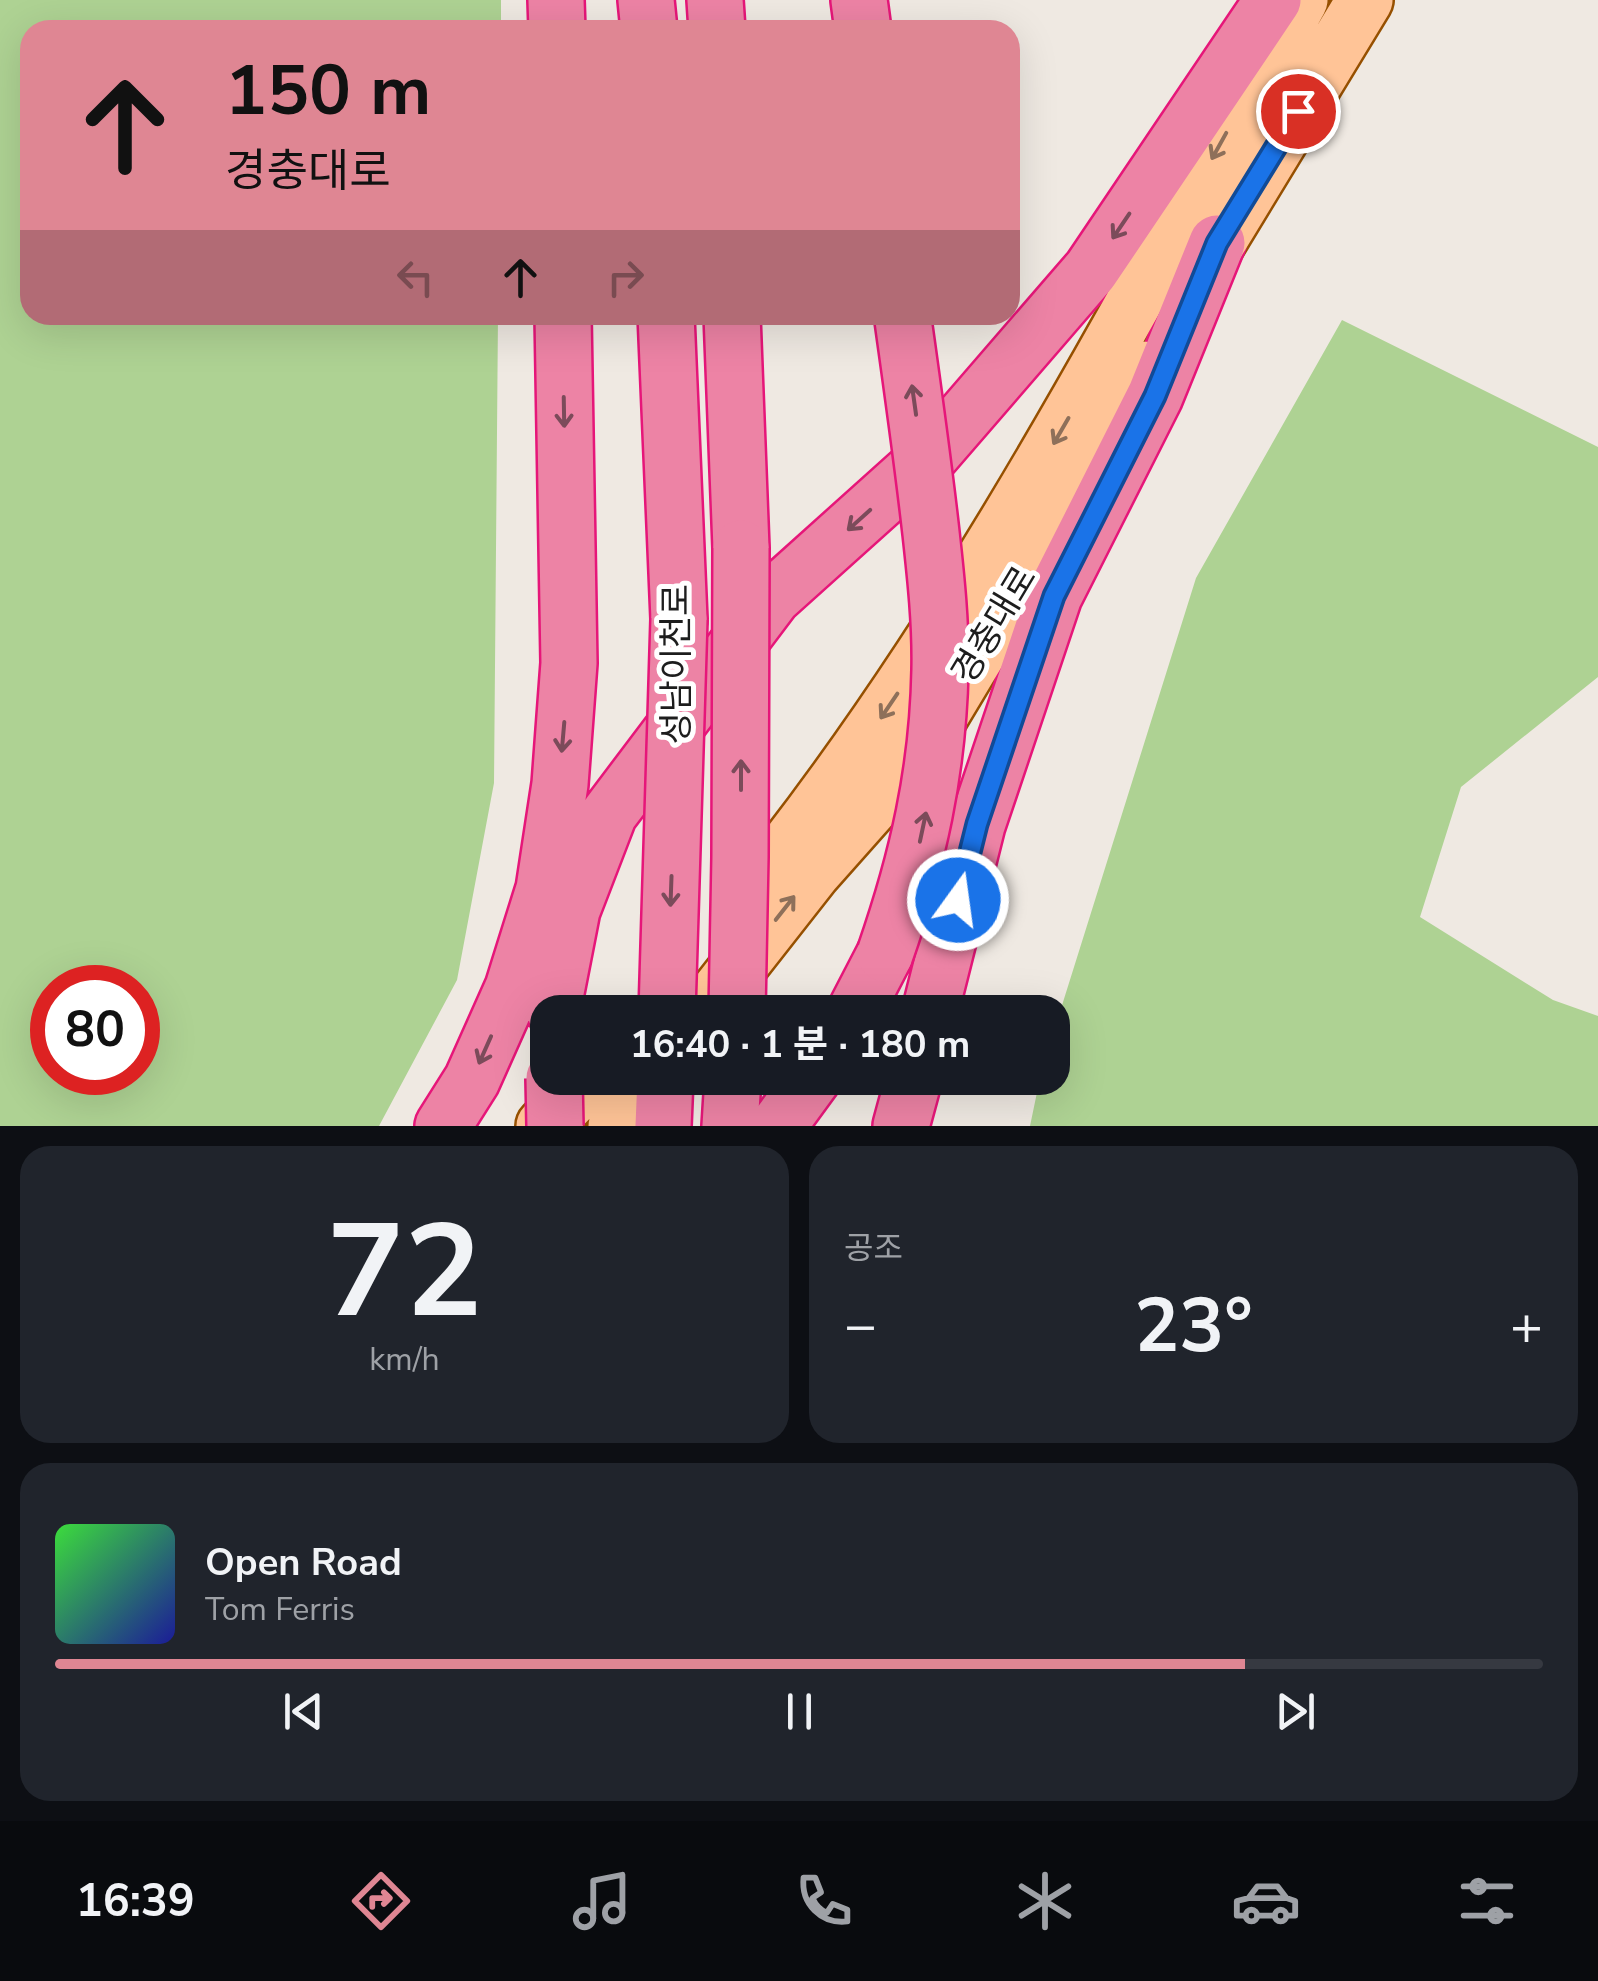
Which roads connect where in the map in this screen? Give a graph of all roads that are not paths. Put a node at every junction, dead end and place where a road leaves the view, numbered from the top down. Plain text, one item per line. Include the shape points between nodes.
1 (1274, 0) edge
2 (1300, 0) edge
3 (1366, 0) edge
4 (1217, 243) junction
5 (562, 325) edge
6 (666, 325) edge
7 (732, 325) edge
8 (904, 325) edge
9 (556, 995) edge
10 (666, 995) edge
11 (668, 995) edge
12 (716, 995) edge
13 (737, 995) edge
14 (864, 995) edge
15 (934, 995) edge
16 (554, 1095) edge
17 (575, 1095) edge
18 (641, 1095) edge
19 (664, 1095) edge
20 (733, 1095) edge
21 (801, 1095) edge
22 (910, 1095) edge
23 (443, 1126) edge
24 (544, 1126) edge
25 (555, 1126) edge
26 (616, 1126) edge
27 (663, 1126) edge
28 (730, 1126) edge
29 (778, 1126) edge
30 (902, 1126) edge

1 -> 9 highway via 1091,270 930,455 773,597 608,814 572,910
2 -> 10 main road, 경충대로 via 986,560 785,850
3 - 4 main road, 경충대로
12 -> 4 main road, 경충대로 via 916,756
4 - 15 highway via 1155,396 1054,596 977,824
5 -> 23 highway via 569,663 560,784 544,888 512,988 472,1080
6 -> 11 highway, 성남이천로, bridge via 679,619
13 -> 7 highway, 성남이천로, bridge via 741,548
14 -> 8 highway, bridge via 885,954 917,854 937,727 935,575
16 - 25 highway, bridge
17 - 24 main road
18 - 26 main road
19 - 27 highway
20 - 28 highway
21 - 29 highway
22 - 30 highway

